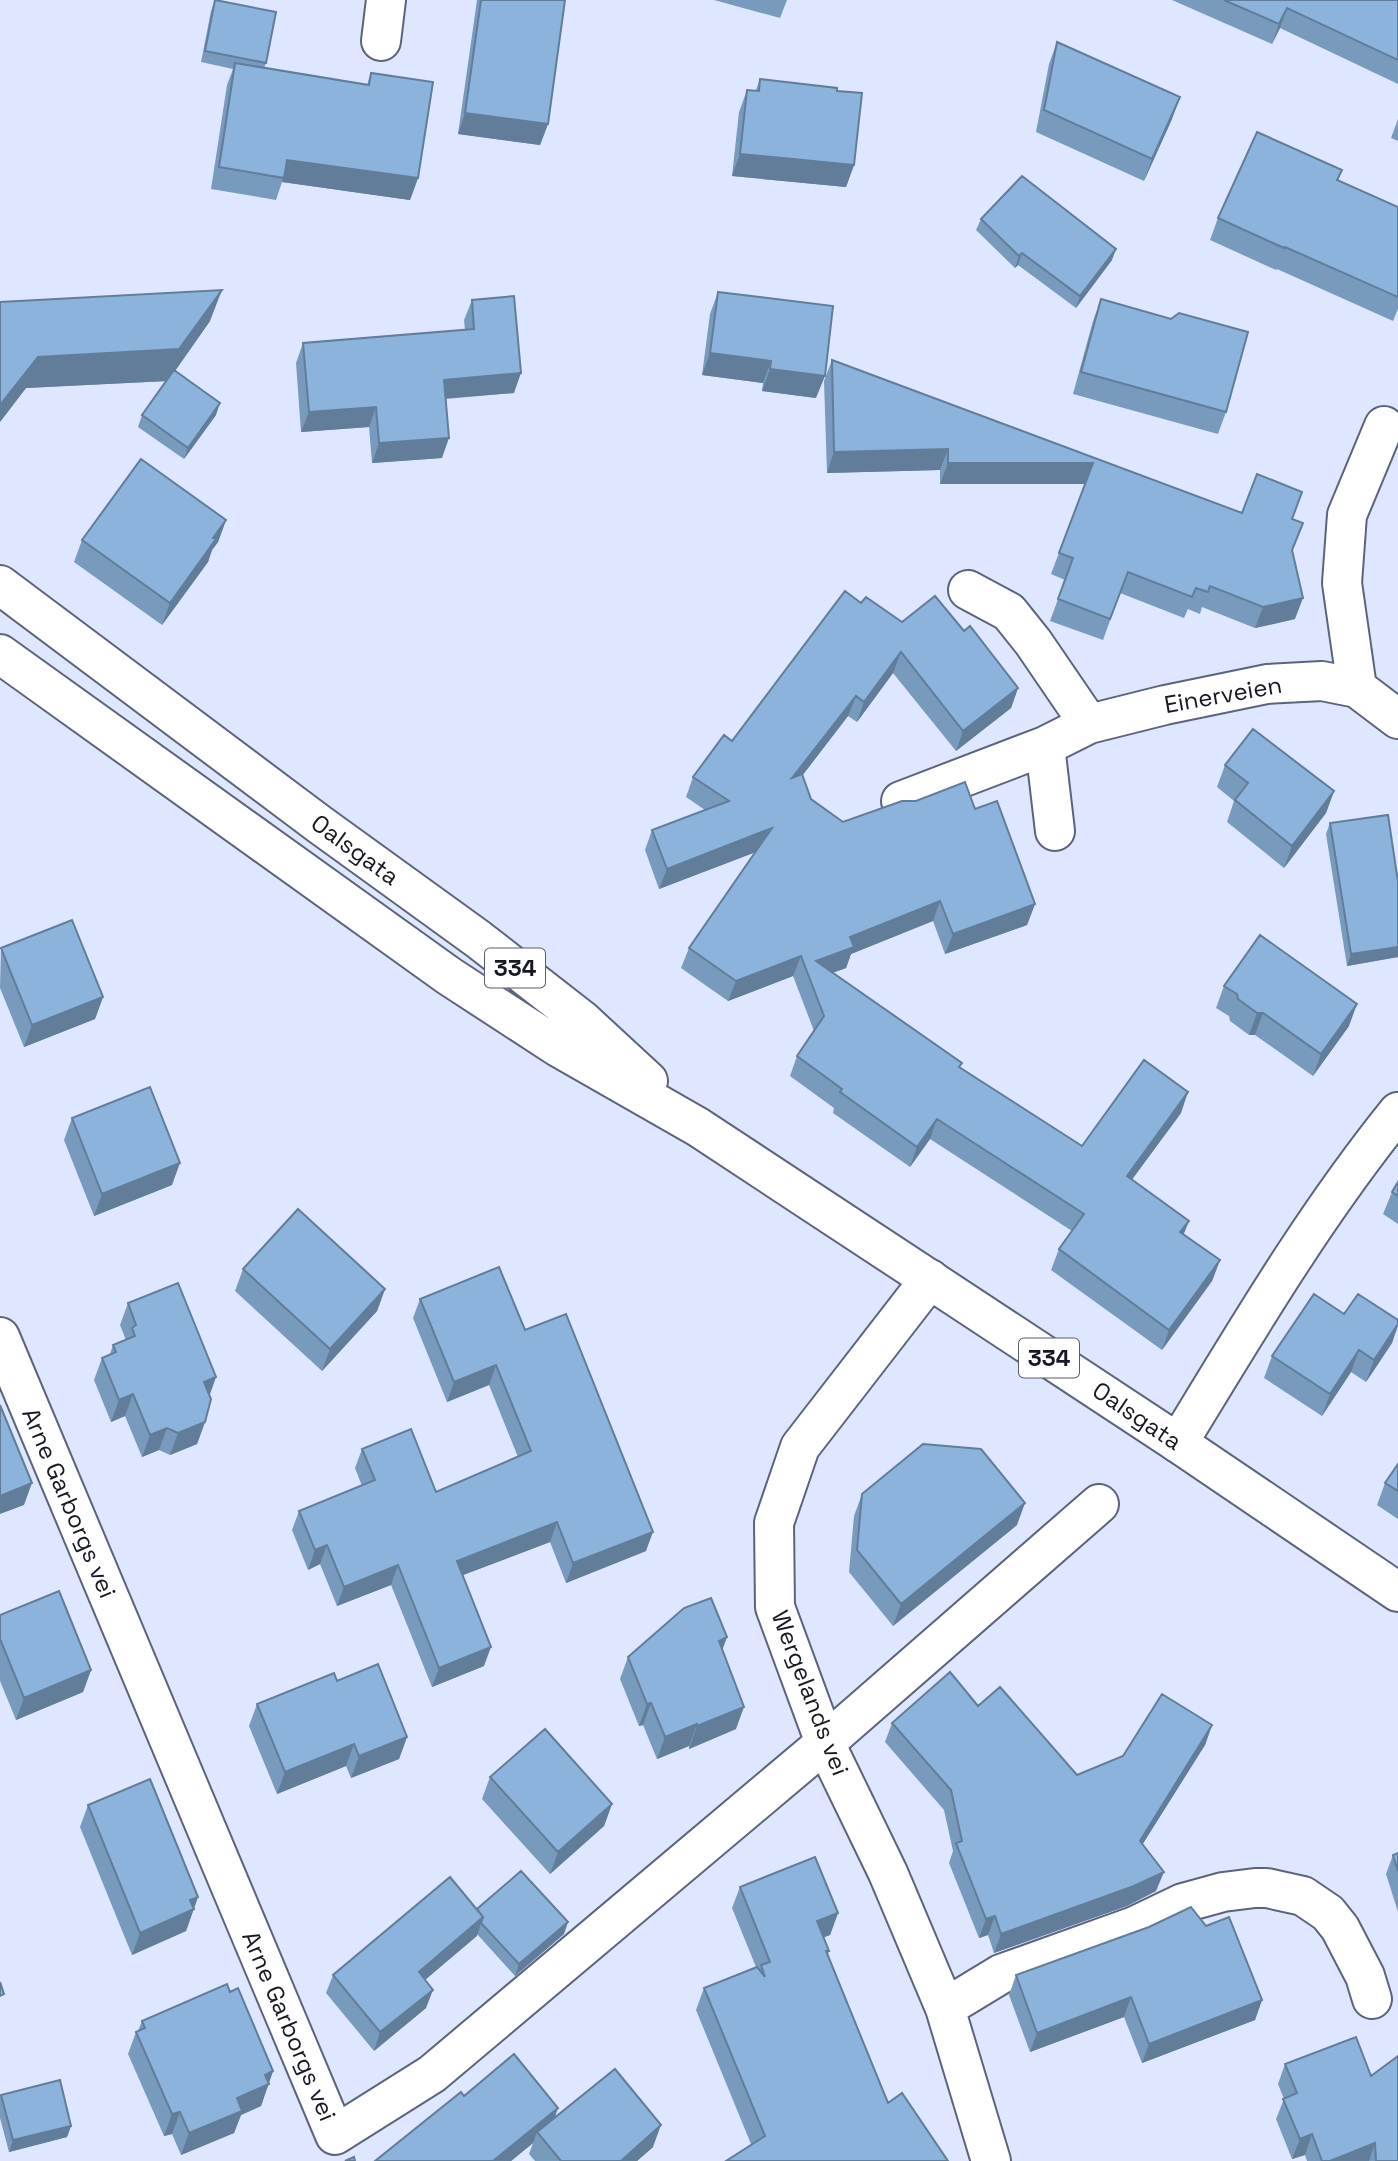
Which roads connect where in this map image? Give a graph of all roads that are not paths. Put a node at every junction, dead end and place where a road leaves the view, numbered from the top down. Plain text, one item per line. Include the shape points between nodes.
1 (386, 0) edge
2 (381, 41) dead end
3 (1384, 426) dead end
4 (0, 585) edge
5 (968, 590) dead end
6 (0, 654) edge
7 (1357, 688) junction
8 (1398, 719) edge
9 (1089, 724) junction
10 (1045, 746) junction
11 (901, 801) edge
12 (1055, 831) dead end
13 (1398, 1112) edge
14 (698, 1127) junction
15 (930, 1279) junction
16 (0, 1337) edge
17 (1178, 1443) junction
18 (1099, 1504) dead end
19 (1398, 1592) edge
20 (825, 1743) junction
21 (1372, 1998) dead end
22 (945, 2008) junction
23 (991, 2161) edge

1 - 2 street
3 - 7 street via 1347,515 1342,583
4 - 14 street, Oalsgata / 334 via 478,939 582,1020
5 - 9 street via 1009,612
6 - 14 street, Oalsgata / 334 via 449,976 558,1047
7 - 8 street, Einerveien
7 - 9 street, Einerveien via 1322,681 1267,684
9 - 10 street, Einerveien
10 - 11 street, Einerveien
10 - 12 street
13 - 17 street via 1286,1265
14 - 15 street, Oalsgata / 334
15 - 17 street, Oalsgata / 334
15 - 20 street, Wergelands vei via 800,1447 774,1523 775,1607
16 - 20 street, Arne Garborgs vei via 335,2135 432,2074
17 - 19 street, Oalsgata / 334
18 - 20 street
20 - 22 street, Wergelands vei via 888,1873
21 - 22 street via 1365,1976 1328,1913 1303,1896 1255,1888 1183,1903 1135,1926 1002,1974
22 - 23 street, Wergelands vei

